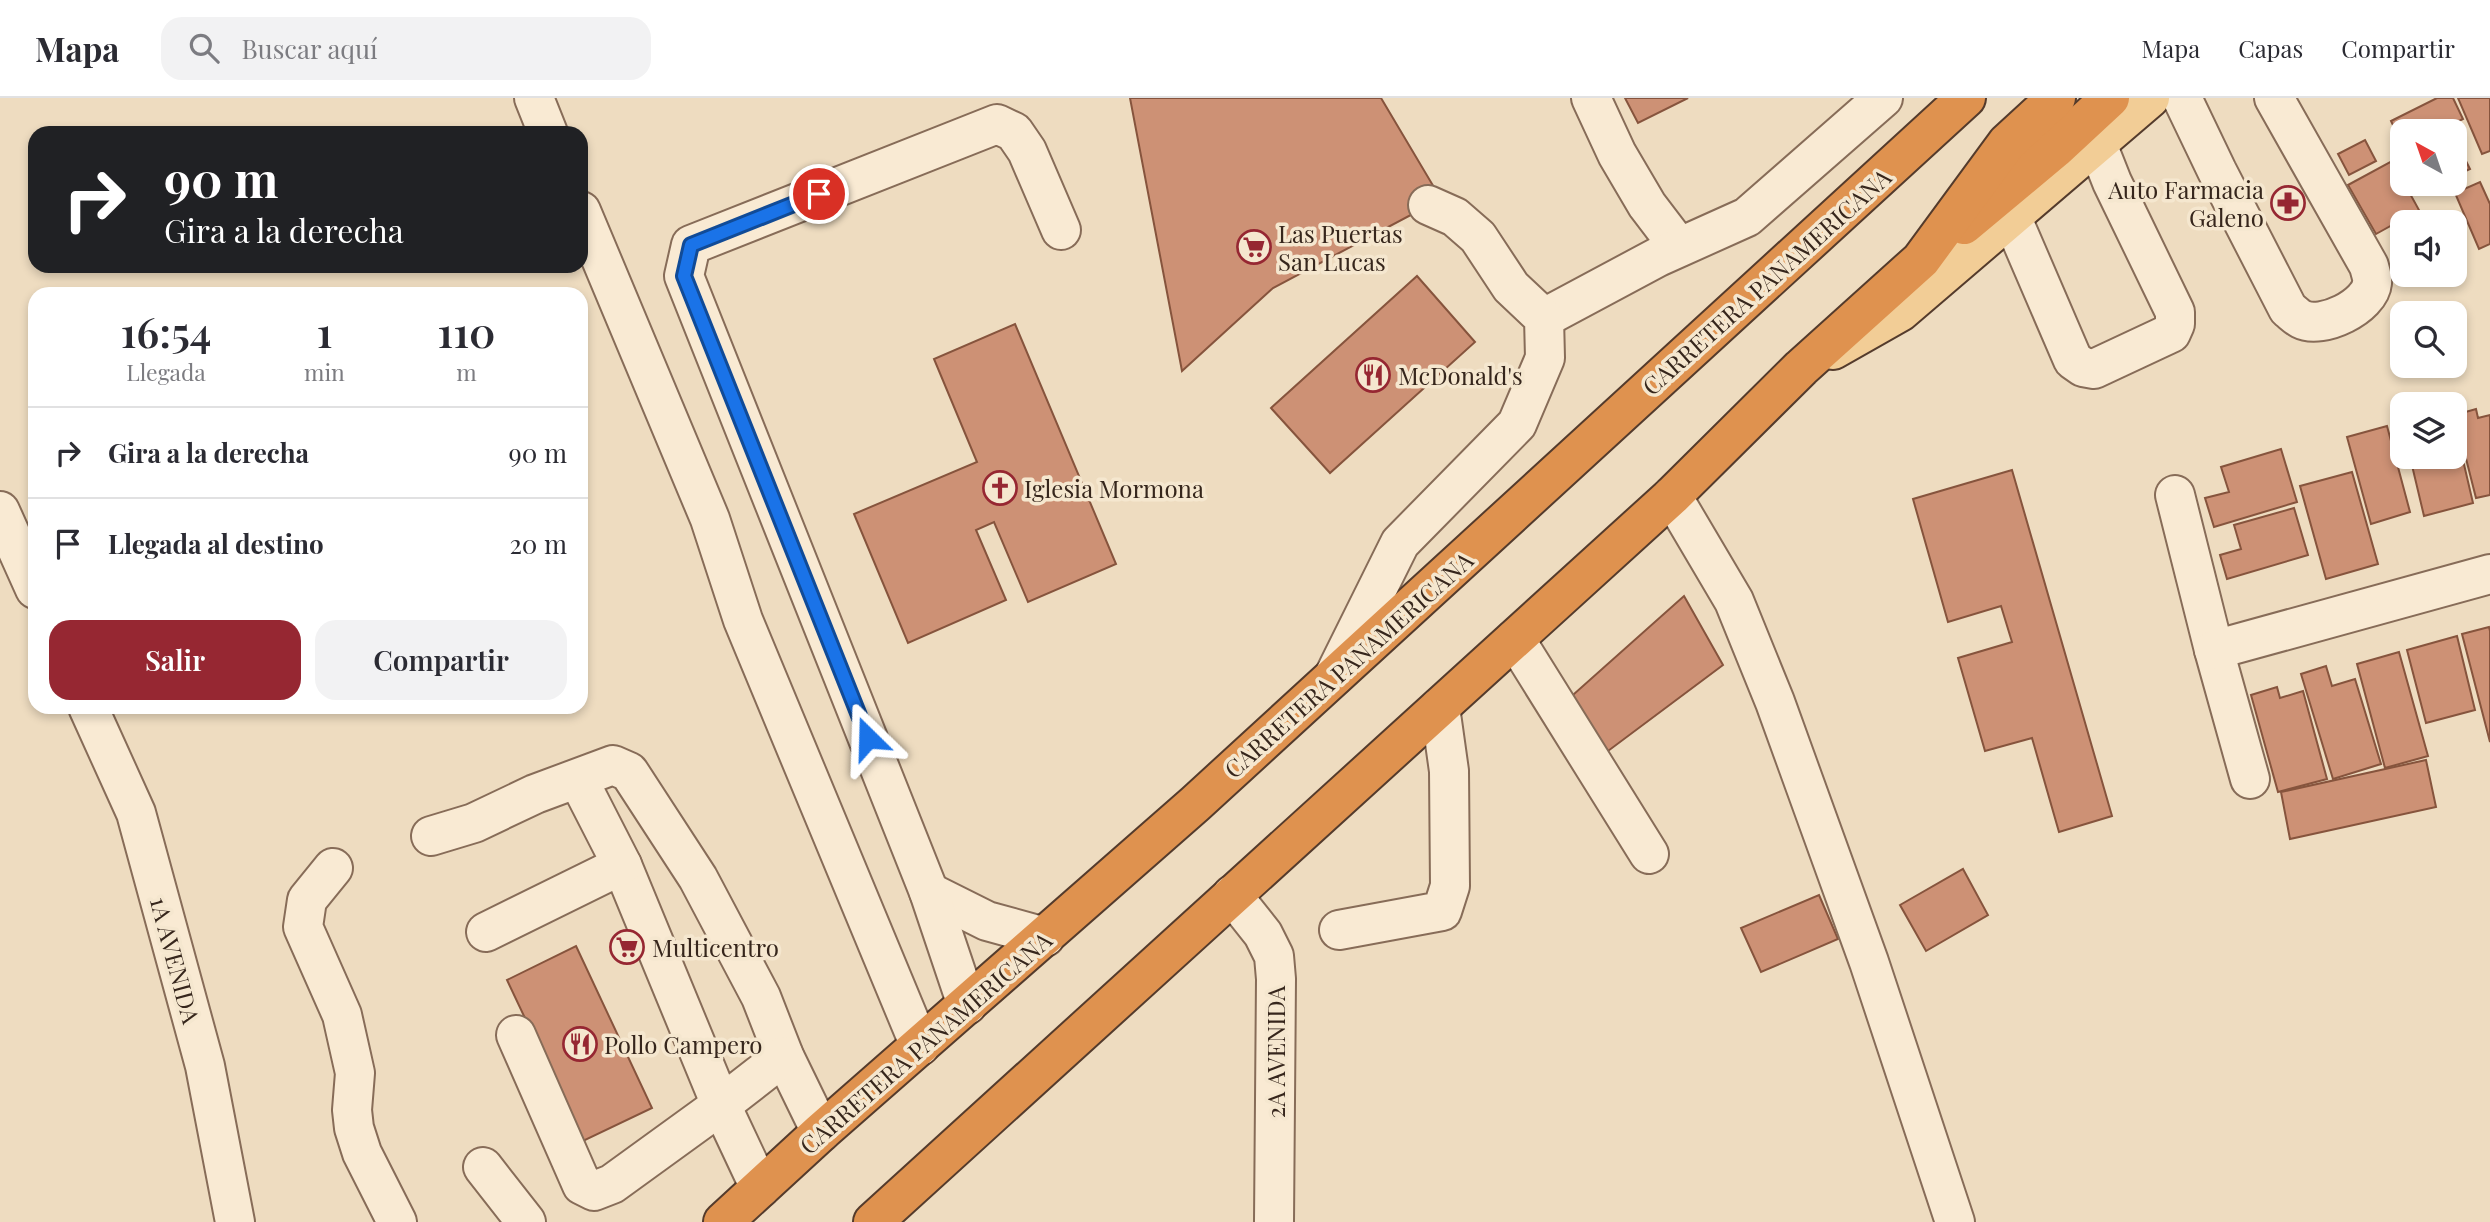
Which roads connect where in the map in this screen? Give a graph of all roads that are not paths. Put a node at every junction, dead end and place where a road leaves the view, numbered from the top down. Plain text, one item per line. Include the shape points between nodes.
1 (534, 98) edge
2 (1591, 98) edge
3 (1883, 98) edge
4 (1966, 98) edge
5 (2056, 98) edge
6 (2110, 98) edge
7 (2150, 98) edge
8 (2274, 98) edge
9 (2196, 104) edge
10 (545, 126) edge
11 (2096, 144) junction
12 (1428, 205) dead end
13 (2011, 216) junction
14 (588, 228) edge
15 (1061, 230) dead end
16 (1669, 252) junction
17 (1922, 260) junction
18 (1544, 318) junction
19 (1801, 368) junction
20 (2175, 495) dead end
21 (1672, 496) junction
22 (0, 511) edge
23 (28, 573) edge
24 (2490, 574) edge
25 (1515, 639) junction
26 (2214, 650) junction
27 (1333, 677) junction
28 (1440, 707) junction
29 (91, 714) edge
30 (578, 779) junction
31 (2250, 779) dead end
32 (431, 836) dead end
33 (1649, 854) dead end
34 (622, 865) junction
35 (333, 868) dead end
36 (929, 892) junction
37 (1233, 895) junction
38 (1339, 930) dead end
39 (486, 932) dead end
40 (1045, 937) junction
41 (967, 1006) junction
42 (516, 1035) dead end
43 (920, 1046) junction
44 (784, 1056) junction
45 (721, 1105) junction
46 (821, 1132) junction
47 (483, 1167) dead end
48 (760, 1188) junction
49 (235, 1222) edge
50 (397, 1222) edge
51 (526, 1222) edge
52 (723, 1222) edge
53 (873, 1222) edge
54 (1274, 1222) edge
55 (1955, 1222) edge

1 - 10 street
2 - 16 street
3 - 16 street via 1747,217
4 - 27 highway, CARRETERA PANAMERICANA
5 - 17 highway via 2007,143
6 - 17 highway
7 - 11 main road
8 - 9 street via 2370,266 2372,282 2367,296 2345,314 2321,323 2302,320 2288,309 2217,171
11 - 13 main road
11 - 13 street via 2175,312 2171,333 2094,369 2073,360
12 - 18 street via 1455,217 1478,237 1511,287
13 - 19 main road via 1900,312
14 - 43 street via 710,519 743,620
15 - 36 street via 1027,151 1014,132 998,124 691,245 684,276
16 - 18 street
17 - 19 highway
18 - 27 street via 1545,358 1517,424 1400,543
19 - 21 highway
20 - 26 street
21 - 25 highway
21 - 55 street via 1734,601 1775,702 1869,962
22 - 23 street
24 - 26 street
25 - 28 highway
25 - 33 street
26 - 31 street
27 - 40 highway, CARRETERA PANAMERICANA
28 - 37 highway
28 - 38 street via 1449,771 1450,886 1442,911
29 - 49 street, 1A AVENIDA via 136,813 205,1066
30 - 32 street
30 - 34 street
30 - 44 street via 613,765 629,772 698,878 761,998
34 - 39 street
34 - 45 street
35 - 50 street via 307,900 303,927 342,1015 355,1073 354,1128
36 - 40 street via 987,921
36 - 41 street
37 - 53 highway
37 - 54 street, 2A AVENIDA via 1263,934 1273,956 1276,979
40 - 41 highway, CARRETERA PANAMERICANA
41 - 43 highway, CARRETERA PANAMERICANA
42 - 45 street via 582,1185 594,1191 612,1184
43 - 46 highway, CARRETERA PANAMERICANA
44 - 45 street
44 - 46 street
45 - 48 street
46 - 48 highway, CARRETERA PANAMERICANA
47 - 51 street
48 - 52 highway, CARRETERA PANAMERICANA

